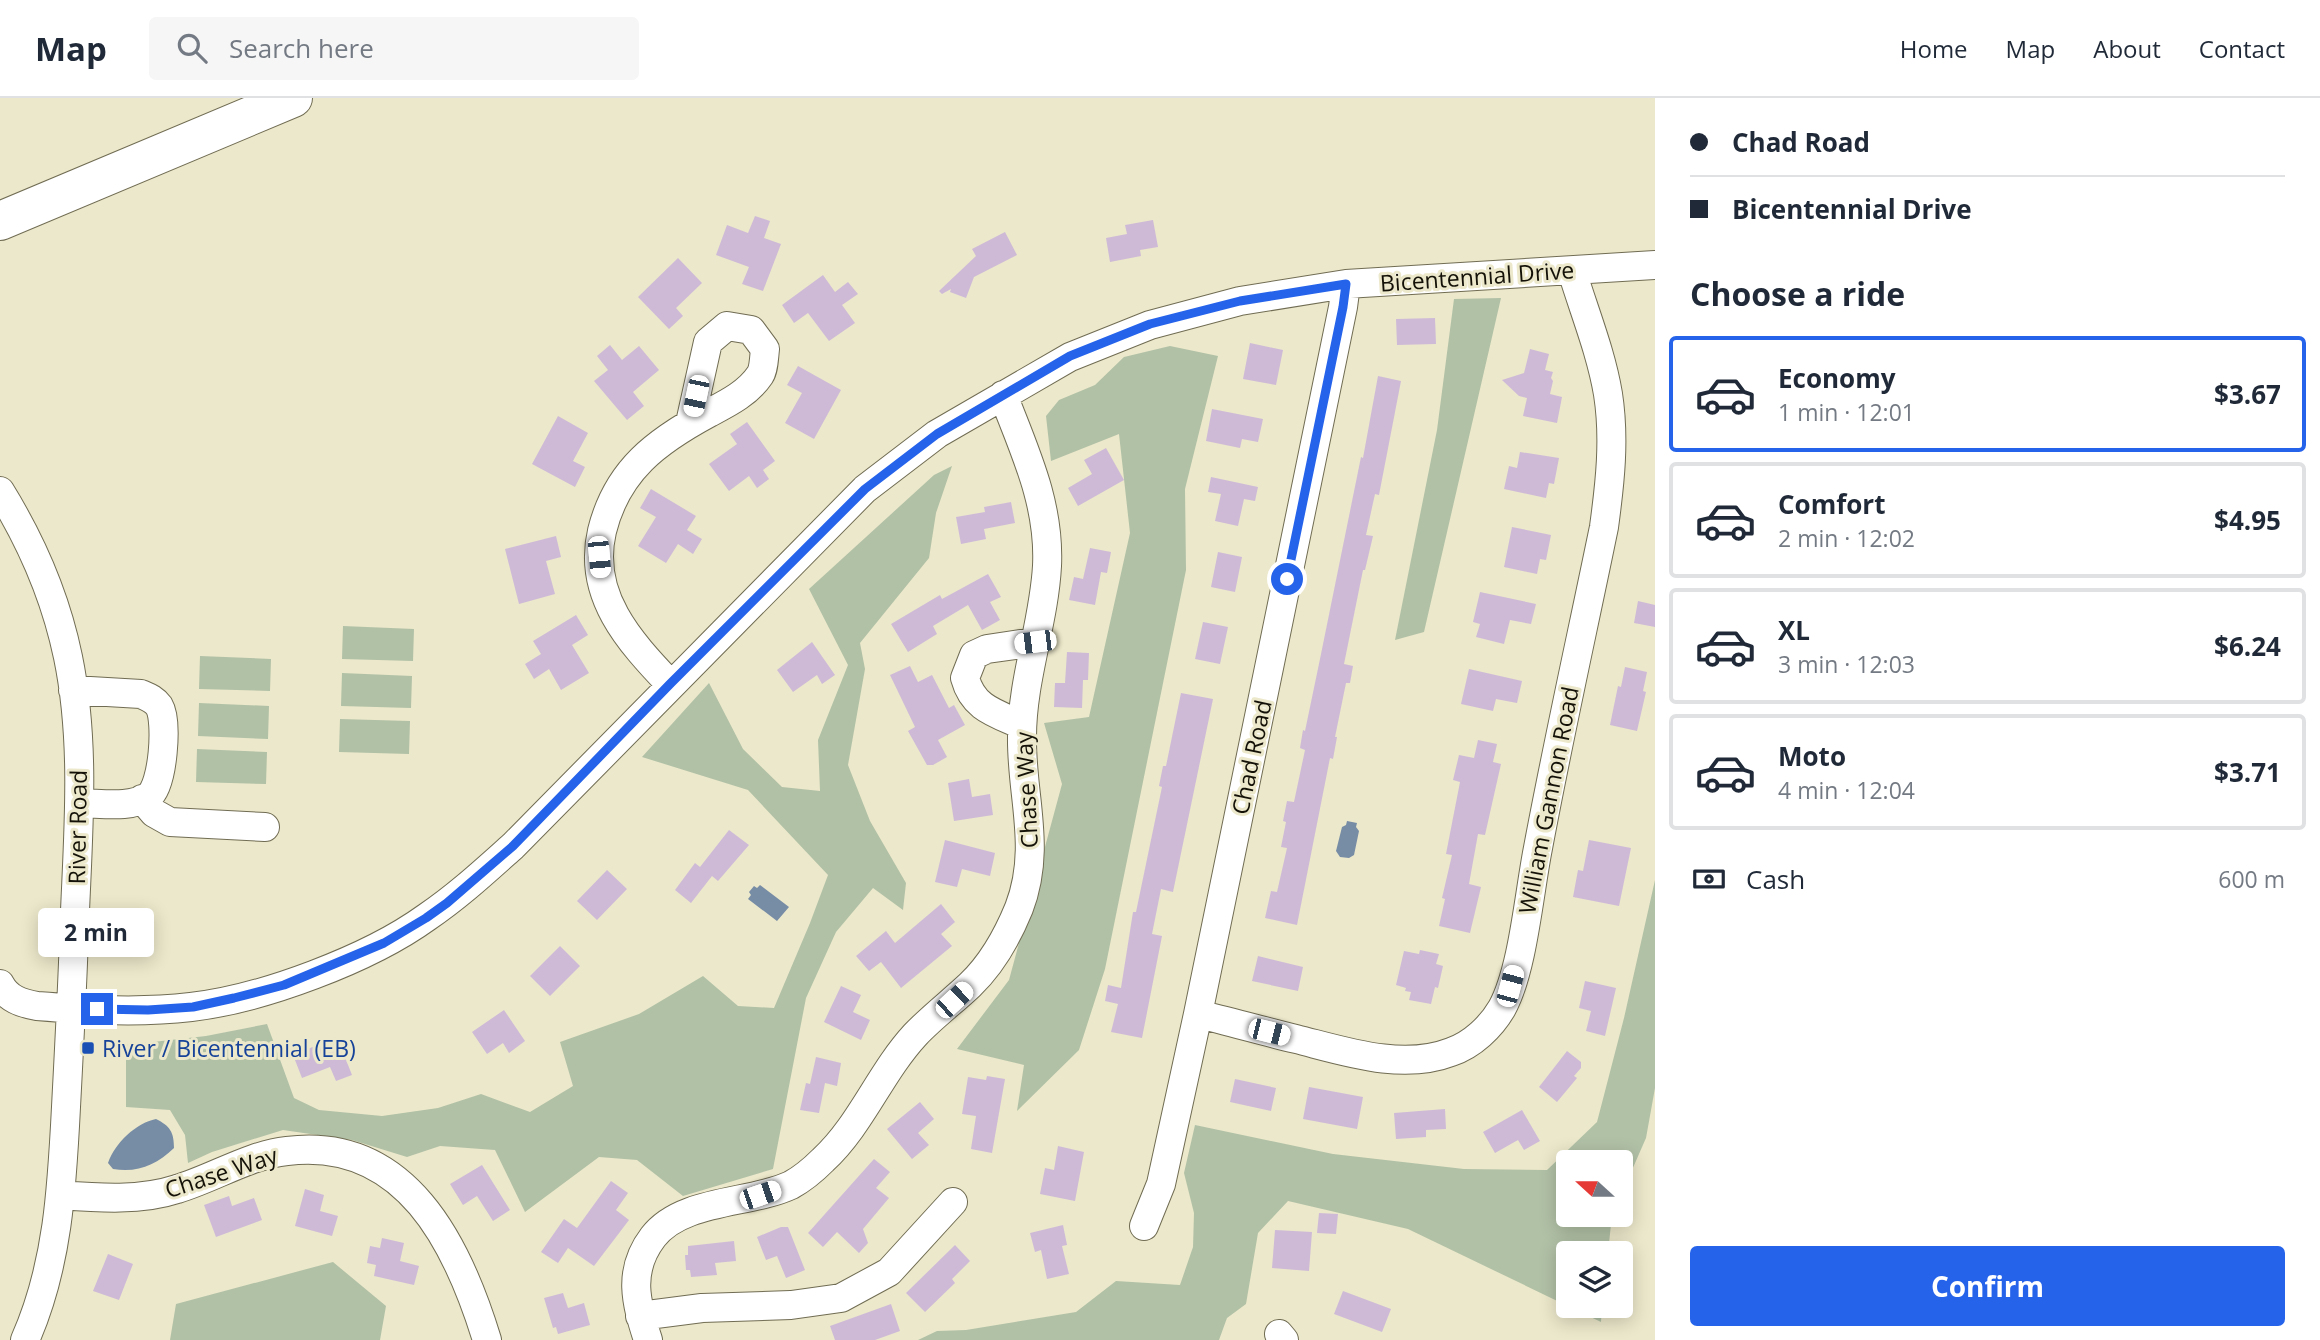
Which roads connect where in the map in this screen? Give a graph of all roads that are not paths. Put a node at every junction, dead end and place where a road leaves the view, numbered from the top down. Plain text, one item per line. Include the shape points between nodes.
1 (293, 98) edge
2 (0, 221) edge
3 (1655, 265) edge
4 (1572, 271) junction
5 (1346, 284) junction
6 (1003, 395) junction
7 (690, 423) dead end
8 (0, 491) edge
9 (1035, 642) junction
10 (670, 684) junction
11 (73, 691) junction
12 (1022, 725) junction
13 (142, 799) junction
14 (79, 803) junction
15 (265, 827) dead end
16 (0, 984) edge
17 (71, 1009) junction
18 (10, 1010) edge
19 (1198, 1014) junction
20 (61, 1195) junction
21 (953, 1202) dead end
22 (1144, 1226) dead end
23 (644, 1328) edge
24 (25, 1340) edge
25 (487, 1340) edge

1 - 2 highway
3 - 4 street, Bicentennial Drive
4 - 5 street, Bicentennial Drive
4 - 19 street, William Gannon Road via 1611,414 1610,482 1517,964 1502,1007 1489,1026 1453,1052 1409,1060 1340,1050
5 - 6 street, Bicentennial Drive via 1240,301 1150,324 1070,356
5 - 19 street, Chad Road
6 - 9 street, Chase Way via 1041,495 1045,520 1047,567
6 - 10 street, Bicentennial Drive via 937,434 865,489
7 - 10 street via 628,472 607,513 599,557 607,602 617,622
8 - 11 street, River Road via 43,578 68,656
9 - 12 street, Chase Way
9 - 12 street via 974,655 965,678 973,698
10 - 17 street, Bicentennial Drive via 513,846 426,918 384,943 284,985 193,1007
11 - 13 street via 141,694 159,706 163,717 158,785
11 - 14 street, River Road
12 - 23 street, Chase Way via 1030,861 1020,905 1000,946 973,982 915,1035 824,1160 792,1184 693,1212 654,1234 640,1257 635,1280
13 - 14 street
13 - 15 street via 170,822
14 - 17 street, River Road
16 - 18 street via 10,997
17 - 18 street, Bicentennial Drive
17 - 20 street, River Road
19 - 22 street, Chad Road via 1161,1184
20 - 24 street, River Road via 40,1305
20 - 25 street, Chase Way via 150,1195 287,1151 334,1151 356,1157 396,1179 427,1212 473,1294
21 - 23 street via 889,1272 841,1298 702,1308

